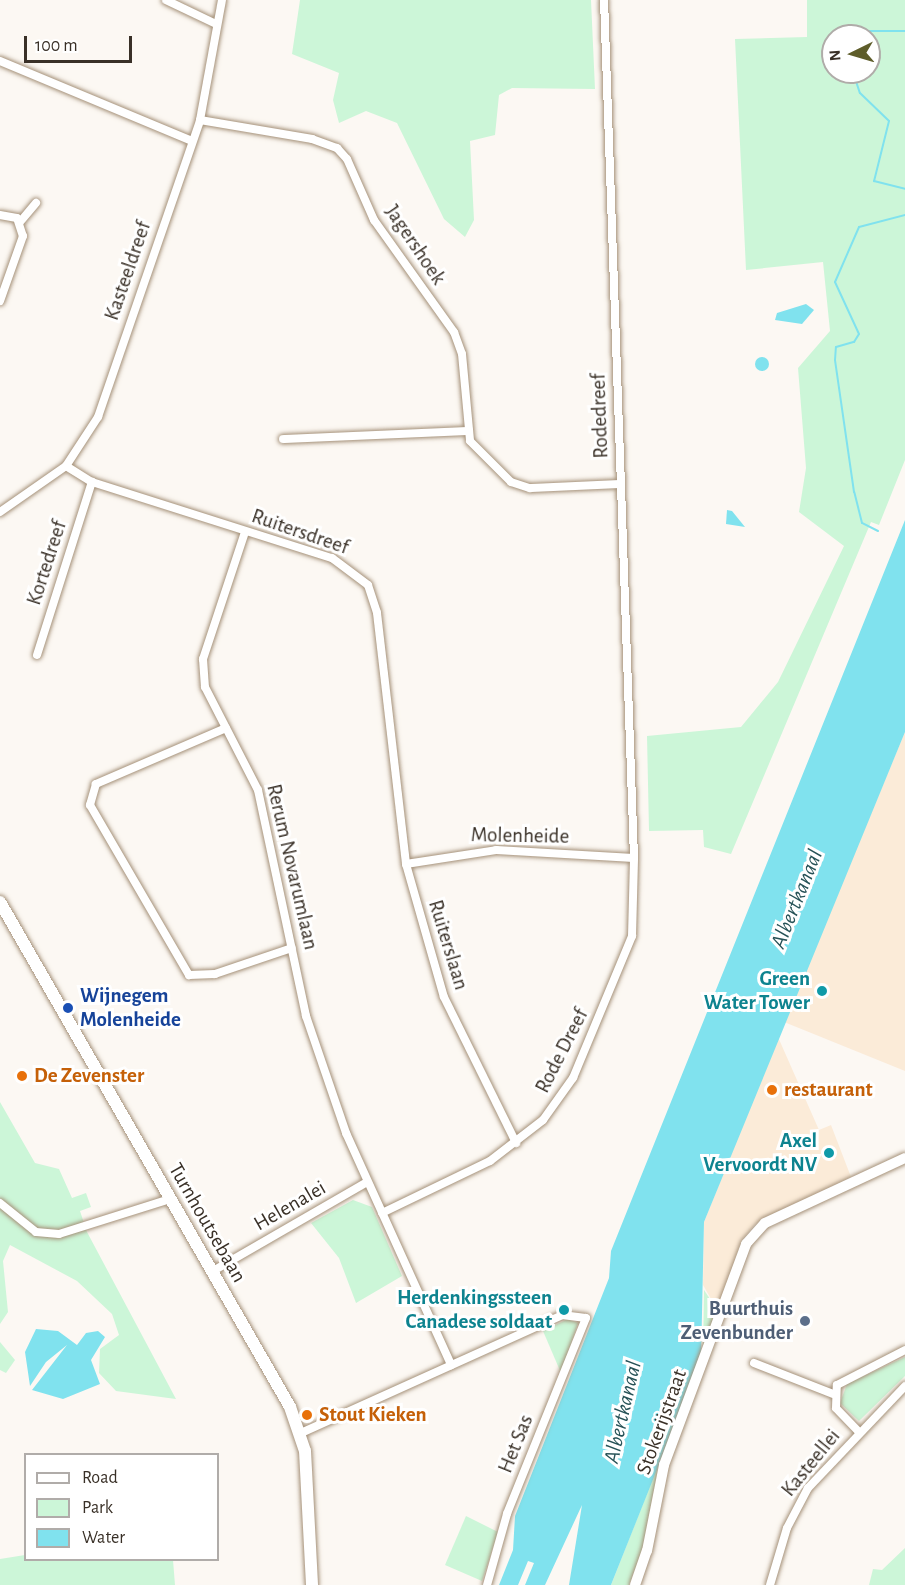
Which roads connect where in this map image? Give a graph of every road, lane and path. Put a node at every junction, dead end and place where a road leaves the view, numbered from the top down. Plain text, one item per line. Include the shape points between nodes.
1 (166, 0) edge
2 (222, 0) edge
3 (604, 0) edge
4 (216, 24) junction
5 (0, 61) edge
6 (200, 120) junction
7 (192, 141) junction
8 (36, 203) dead end
9 (0, 215) edge
10 (20, 222) junction
11 (0, 301) edge
12 (469, 431) junction
13 (283, 439) dead end
14 (66, 466) junction
15 (92, 482) junction
16 (621, 484) junction
17 (0, 512) edge
18 (244, 532) junction
19 (37, 655) dead end
20 (226, 728) junction
21 (388, 742) joint
22 (633, 831) joint
23 (634, 858) junction
24 (406, 864) junction
25 (0, 902) edge
26 (292, 948) junction
27 (516, 1143) junction
28 (905, 1158) edge
29 (368, 1184) junction
30 (170, 1199) junction
31 (0, 1203) edge
32 (380, 1209) junction
33 (213, 1271) junction
34 (905, 1350) edge
35 (754, 1363) dead end
36 (451, 1365) junction
37 (905, 1386) edge
38 (833, 1394) junction
39 (859, 1432) junction
40 (301, 1433) junction
41 (312, 1585) edge
42 (487, 1585) edge
43 (635, 1585) edge
44 (770, 1585) edge

1 - 4 street
2 - 4 street, Kasteeldreef
3 - 16 street, Rodedreef
4 - 6 street, Kasteeldreef
5 - 7 street
6 - 7 street, Kasteeldreef
6 - 12 street, Jagershoek via 312,139 337,148 347,159 374,220 454,332 465,370
7 - 14 street, Kasteeldreef via 98,417
8 - 10 street
9 - 10 street
10 - 11 street via 23,236
12 - 13 street
12 - 16 street, Jagershoek via 479,453 521,486
14 - 15 street, Ruitersdreef
14 - 17 street, Kasteeldreef
15 - 18 street, Ruitersdreef
15 - 19 street, Kortedreef
16 - 22 street, Rodedreef
18 - 20 street, Rerum Novarumlaan via 203,659 205,687
18 - 21 street, Ruitersdreef via 332,558 368,585 377,613
20 - 26 street, Rerum Novarumlaan via 258,790
20 - 26 street via 96,784 90,805 189,975 216,974
21 - 24 street, Ruiterslaan
22 - 23 street, Rode Dreef
23 - 24 street, Molenheide via 496,850
23 - 27 street, Rode Dreef via 635,915 627,955 573,1078 548,1115
24 - 27 street, Ruiterslaan via 448,1006
25 - 30 main road, Turnhoutsebaan
26 - 29 street, Rerum Novarumlaan via 313,1039
27 - 32 street, Rode Dreef via 474,1170
28 - 43 street, Stokerijstraat via 775,1218 746,1244 664,1465 647,1551
29 - 32 street, Rerum Novarumlaan
29 - 33 street, Helenalei
30 - 31 street via 58,1234 36,1232
30 - 33 main road, Turnhoutsebaan
32 - 36 street
33 - 40 main road, Turnhoutsebaan
34 - 38 street, Kasteellei via 843,1380
35 - 38 street
36 - 40 street
36 - 42 street, Het Sas via 562,1315 586,1318 507,1514
37 - 39 street, Kasteellei
38 - 39 street, Kasteellei via 838,1413
39 - 44 street, Kasteellei via 799,1502
40 - 41 main road, Turnhoutsebaan

